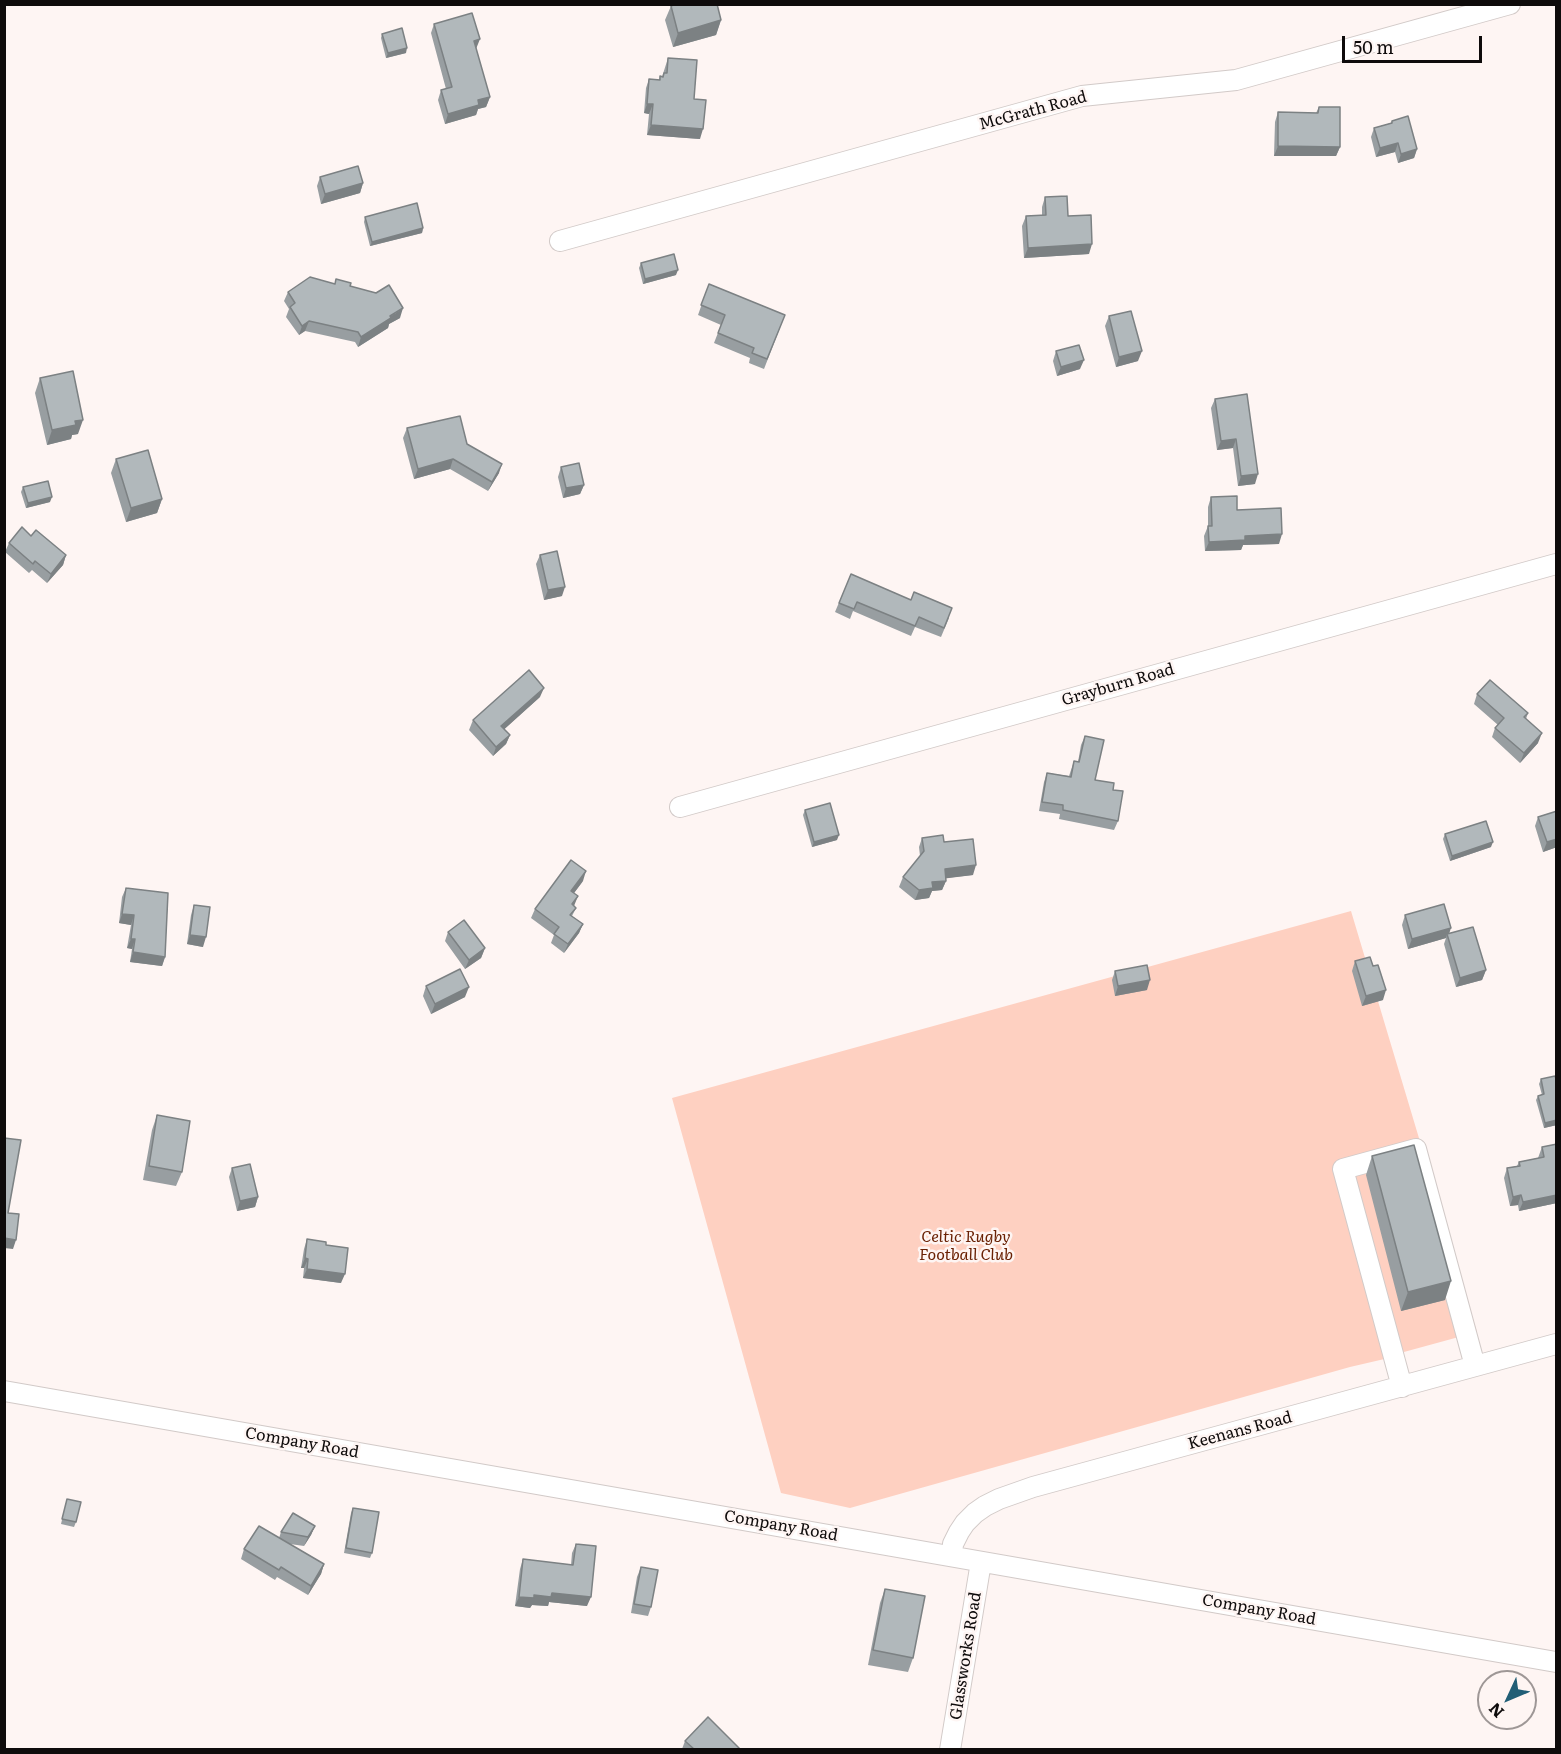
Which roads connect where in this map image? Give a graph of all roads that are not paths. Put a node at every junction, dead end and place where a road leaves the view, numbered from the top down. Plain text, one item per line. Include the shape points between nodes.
1 (1510, 4) edge
2 (560, 241) dead end
3 (1557, 564) edge
4 (680, 807) dead end
5 (1557, 1344) edge
6 (1475, 1366) junction
7 (1402, 1387) junction
8 (4, 1391) edge
9 (952, 1556) junction
10 (981, 1562) junction
11 (1557, 1662) edge
12 (950, 1749) edge

1 - 2 street, McGrath Road via 1236,80 1082,96
3 - 4 street, Grayburn Road
5 - 6 street, Keenans Road
6 - 7 street, Keenans Road
6 - 7 street via 1416,1149 1343,1169
7 - 9 street, Keenans Road via 1007,1496 985,1506 965,1522 953,1544
8 - 9 street, Company Road
9 - 10 street, Company Road
10 - 11 street, Company Road
10 - 12 street, Glassworks Road

